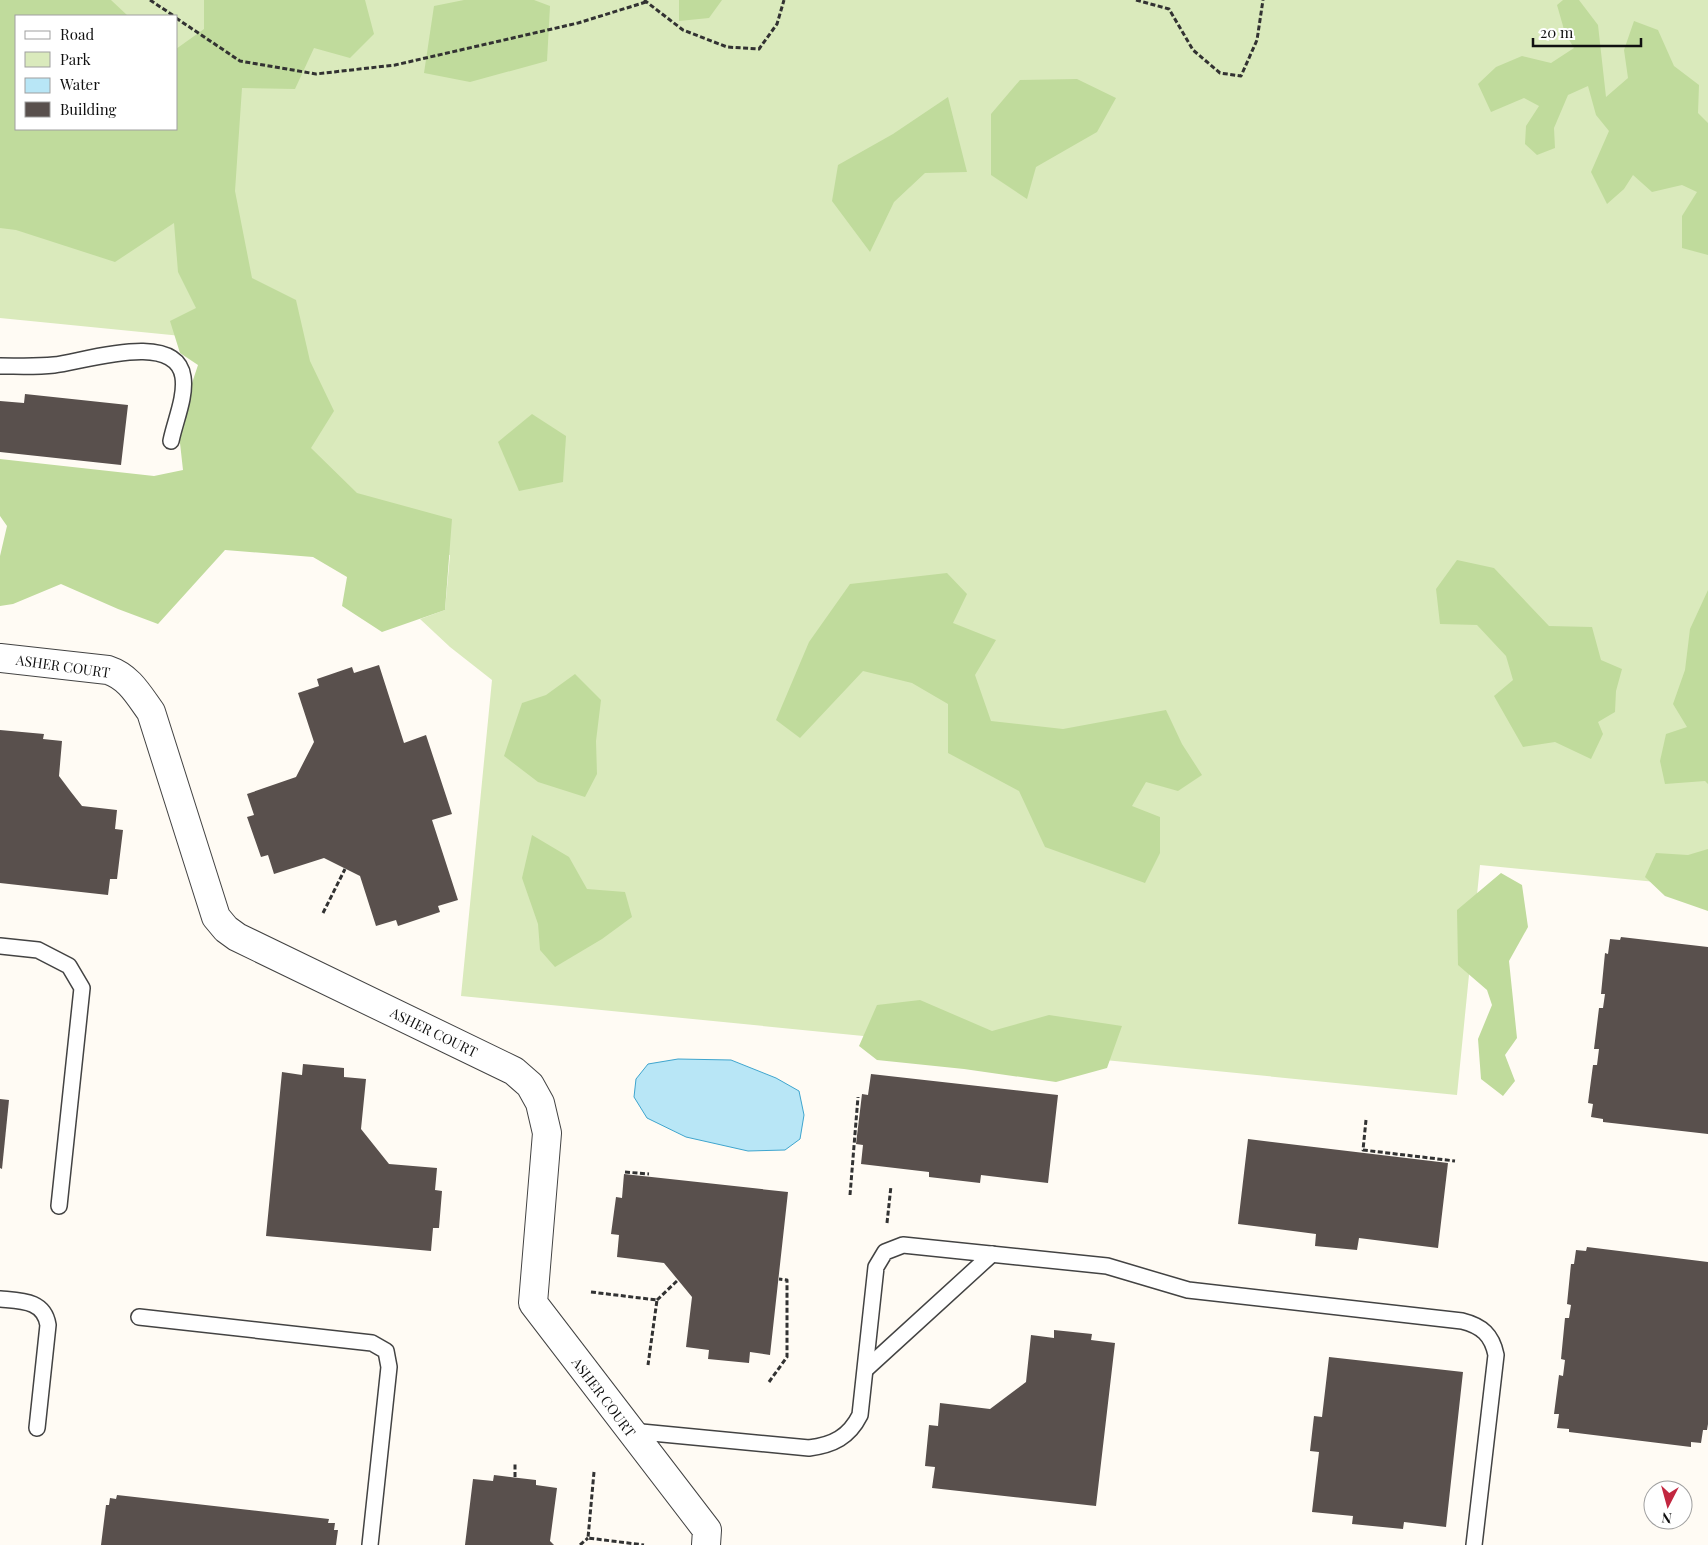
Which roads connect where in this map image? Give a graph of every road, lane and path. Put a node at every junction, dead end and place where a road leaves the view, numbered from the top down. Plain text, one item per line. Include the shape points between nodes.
1 (150, 0) edge
2 (784, 0) edge
3 (1136, 0) edge
4 (1263, 0) edge
5 (645, 1) edge
6 (172, 15) edge
7 (178, 19) edge
8 (0, 366) edge
9 (171, 441) dead end
10 (0, 658) edge
11 (345, 869) dead end
12 (323, 914) dead end
13 (0, 946) edge
14 (858, 1096) dead end
15 (1366, 1120) dead end
16 (1455, 1161) dead end
17 (625, 1172) dead end
18 (649, 1174) dead end
19 (891, 1186) dead end
20 (850, 1195) dead end
21 (58, 1206) dead end
22 (884, 1252) junction
23 (992, 1254) junction
24 (678, 1280) dead end
25 (779, 1280) dead end
26 (591, 1292) dead end
27 (0, 1299) edge
28 (657, 1300) junction
29 (139, 1318) dead end
30 (648, 1365) dead end
31 (866, 1369) junction
32 (769, 1382) dead end
33 (37, 1428) dead end
34 (630, 1431) junction
35 (515, 1463) dead end
36 (594, 1472) dead end
37 (515, 1477) dead end
38 (588, 1538) junction
39 (370, 1545) edge
40 (580, 1545) edge
41 (644, 1545) edge
42 (706, 1545) edge
43 (1474, 1545) edge

1 - 6 path
2 - 5 path via 777,24 759,50 727,47 683,30
3 - 4 path via 1168,9 1193,50 1220,73 1241,76 1257,40
5 - 7 path via 578,23 395,65 316,74 240,61
8 - 9 lane via 54,365 137,350 156,351 168,356 183,375 183,390
10 - 34 street, ASHER COURT via 108,670 131,684 151,712 216,917 226,929 514,1071 530,1085 540,1103 547,1133 533,1303
11 - 12 path
13 - 21 lane via 38,950 69,966 82,988
14 - 20 path
15 - 16 path via 1363,1150
17 - 18 path
19 - 22 path
22 - 23 lane via 903,1245
22 - 31 lane via 876,1267
23 - 31 lane
23 - 43 lane via 1107,1266 1188,1290 1477,1325 1494,1343 1496,1355
24 - 28 path
25 - 32 path via 787,1280 787,1357
26 - 28 path
27 - 33 lane via 40,1306 47,1315
28 - 30 path
29 - 39 lane via 372,1342 386,1351 389,1367
31 - 34 lane via 860,1415 843,1438 827,1446 809,1448
34 - 42 street, ASHER COURT via 707,1530
35 - 37 path
36 - 38 path
38 - 40 path
38 - 41 path

